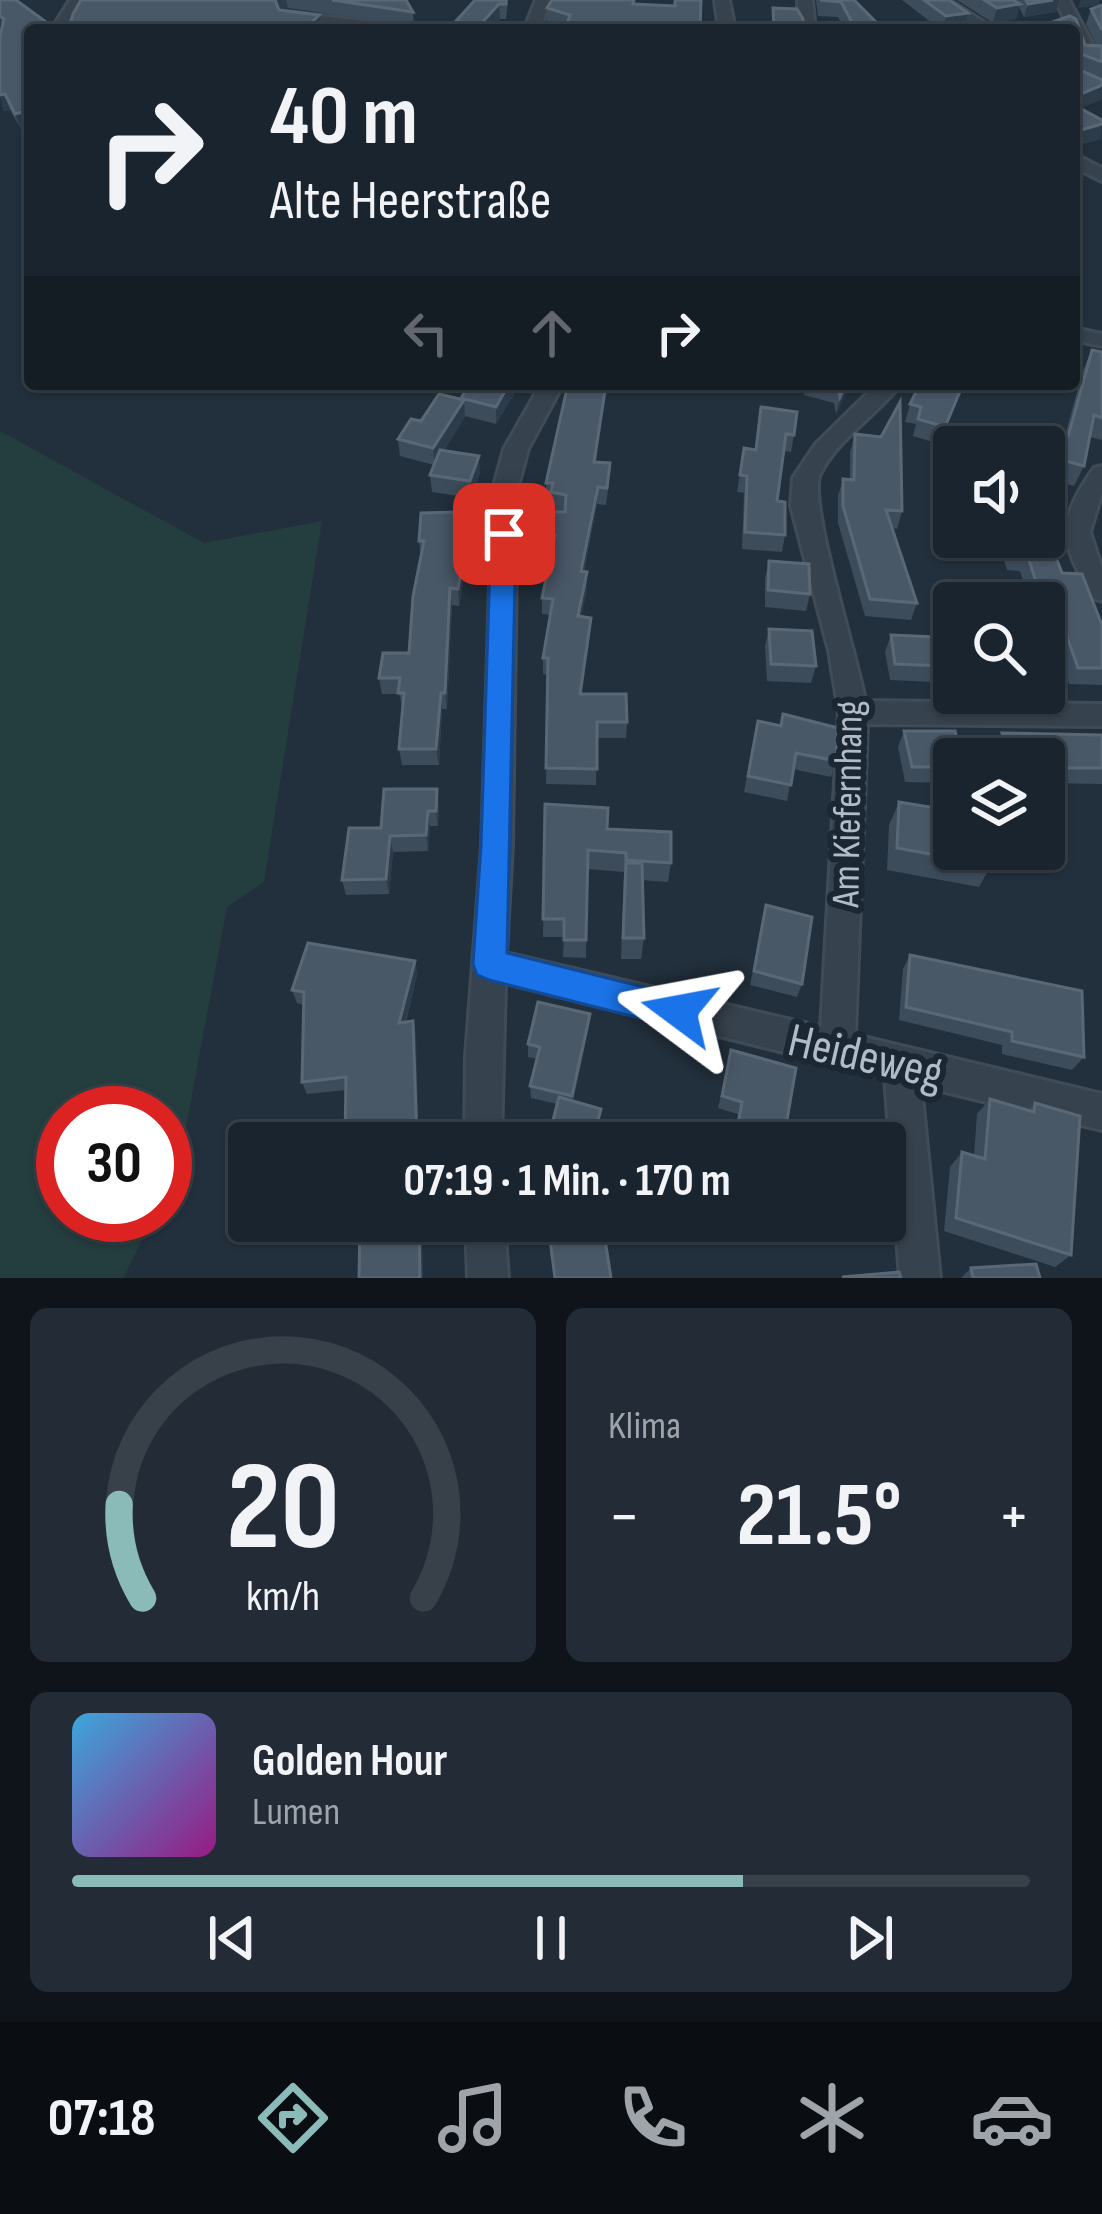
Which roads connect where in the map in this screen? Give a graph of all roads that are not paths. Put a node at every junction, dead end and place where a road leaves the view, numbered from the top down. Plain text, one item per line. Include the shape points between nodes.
1 (302, 0) edge
2 (938, 0) edge
3 (287, 17) junction
4 (279, 24) edge
5 (353, 24) edge
6 (978, 24) edge
7 (549, 390) edge
8 (884, 390) edge
9 (1102, 474) edge
10 (1090, 509) edge
11 (1102, 591) edge
12 (853, 712) junction
13 (1102, 715) edge
14 (489, 964) junction
15 (837, 1048) junction
16 (901, 1063) junction
17 (1102, 1112) edge
18 (484, 1122) edge
19 (486, 1242) edge
20 (488, 1278) edge
21 (920, 1278) edge

1 - 3 street
2 - 6 street
3 - 4 street
3 - 5 street
7 - 14 street via 516,449 505,490
8 - 12 street, Am Kiefernhang via 805,478 803,506
9 - 10 street
10 - 11 street via 1079,554
12 - 13 street
12 - 15 street, Am Kiefernhang
14 - 15 street, Heideweg
14 - 18 street
15 - 16 street, Heideweg
16 - 17 street, Heideweg
16 - 21 street
19 - 20 street

